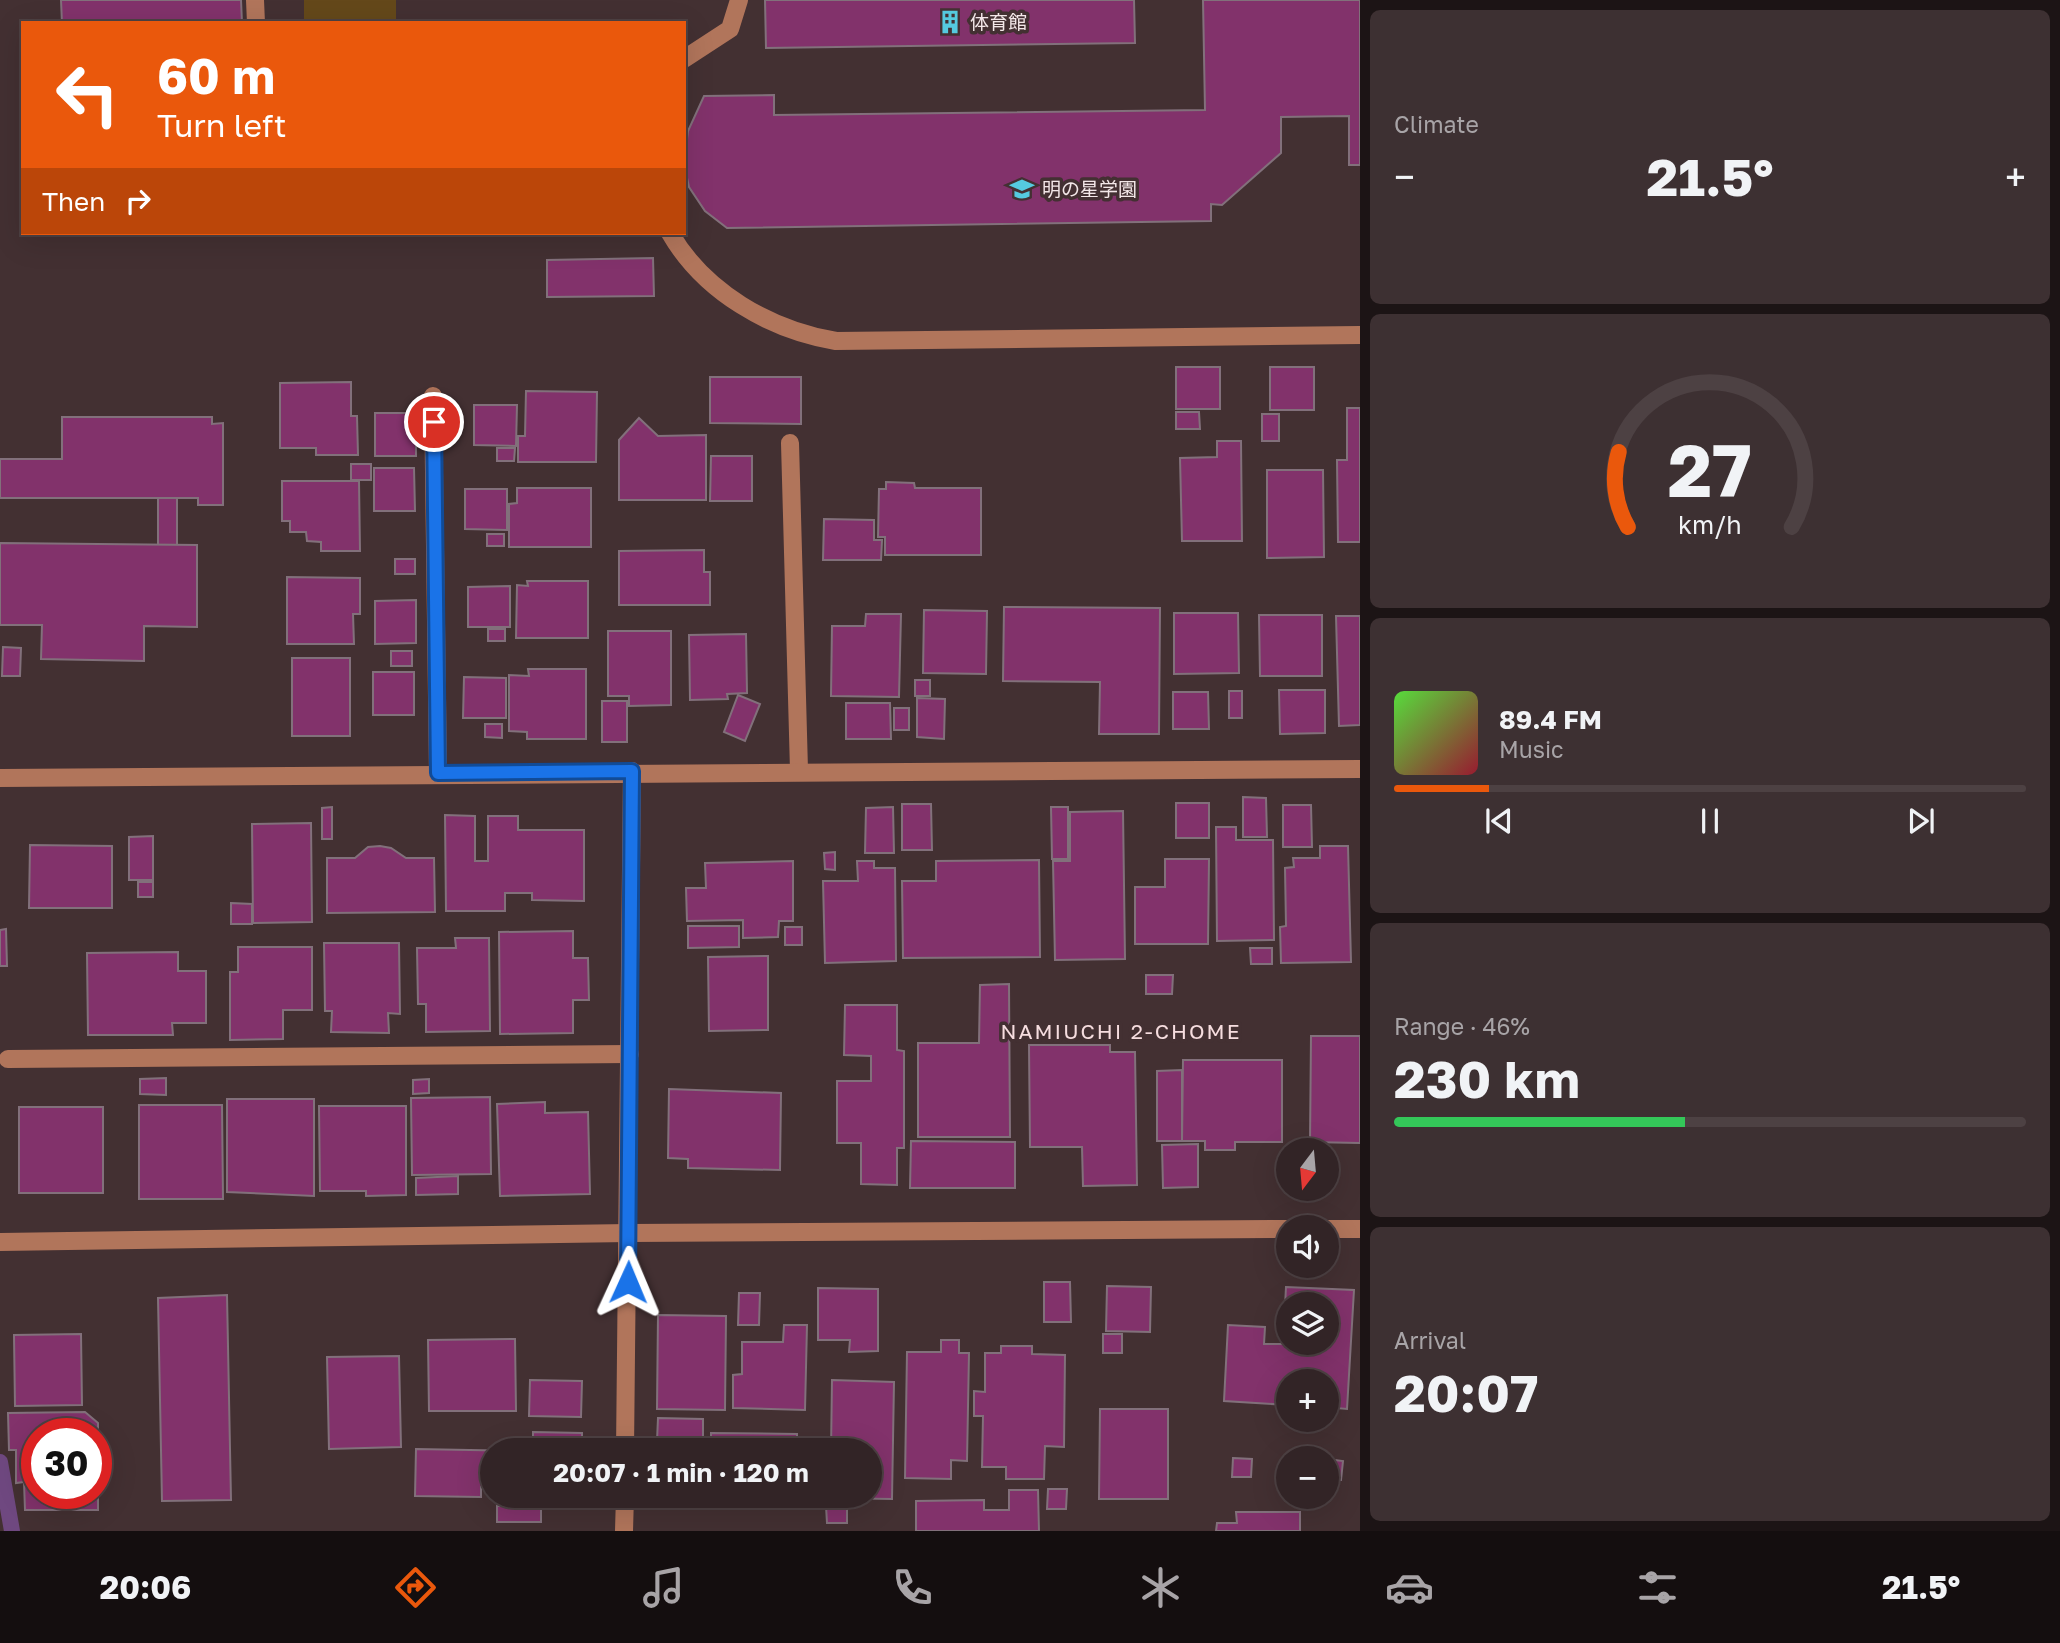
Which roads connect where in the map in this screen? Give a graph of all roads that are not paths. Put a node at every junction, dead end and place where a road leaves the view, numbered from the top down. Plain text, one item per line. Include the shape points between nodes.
1 (255, 0) edge
2 (739, 0) edge
3 (256, 21) edge
4 (686, 56) edge
5 (672, 235) edge
6 (1360, 335) edge
7 (433, 396) dead end
8 (790, 443) dead end
9 (1360, 769) edge
10 (799, 770) junction
11 (632, 771) junction
12 (438, 773) junction
13 (0, 778) edge
14 (630, 1054) junction
15 (8, 1059) dead end
16 (1276, 1229) edge
17 (1339, 1229) edge
18 (1360, 1229) edge
19 (629, 1233) junction
20 (0, 1242) edge
21 (625, 1438) edge
22 (625, 1508) edge
23 (624, 1531) edge

1 - 3 street
2 - 4 street via 730,29
5 - 6 street via 707,278 748,311 806,336 836,341
7 - 12 street
8 - 10 street
9 - 10 street
10 - 11 street
11 - 12 street
11 - 14 street
12 - 13 street
14 - 15 street
14 - 19 street
16 - 19 street
17 - 18 street
19 - 20 street
19 - 21 street
22 - 23 street

